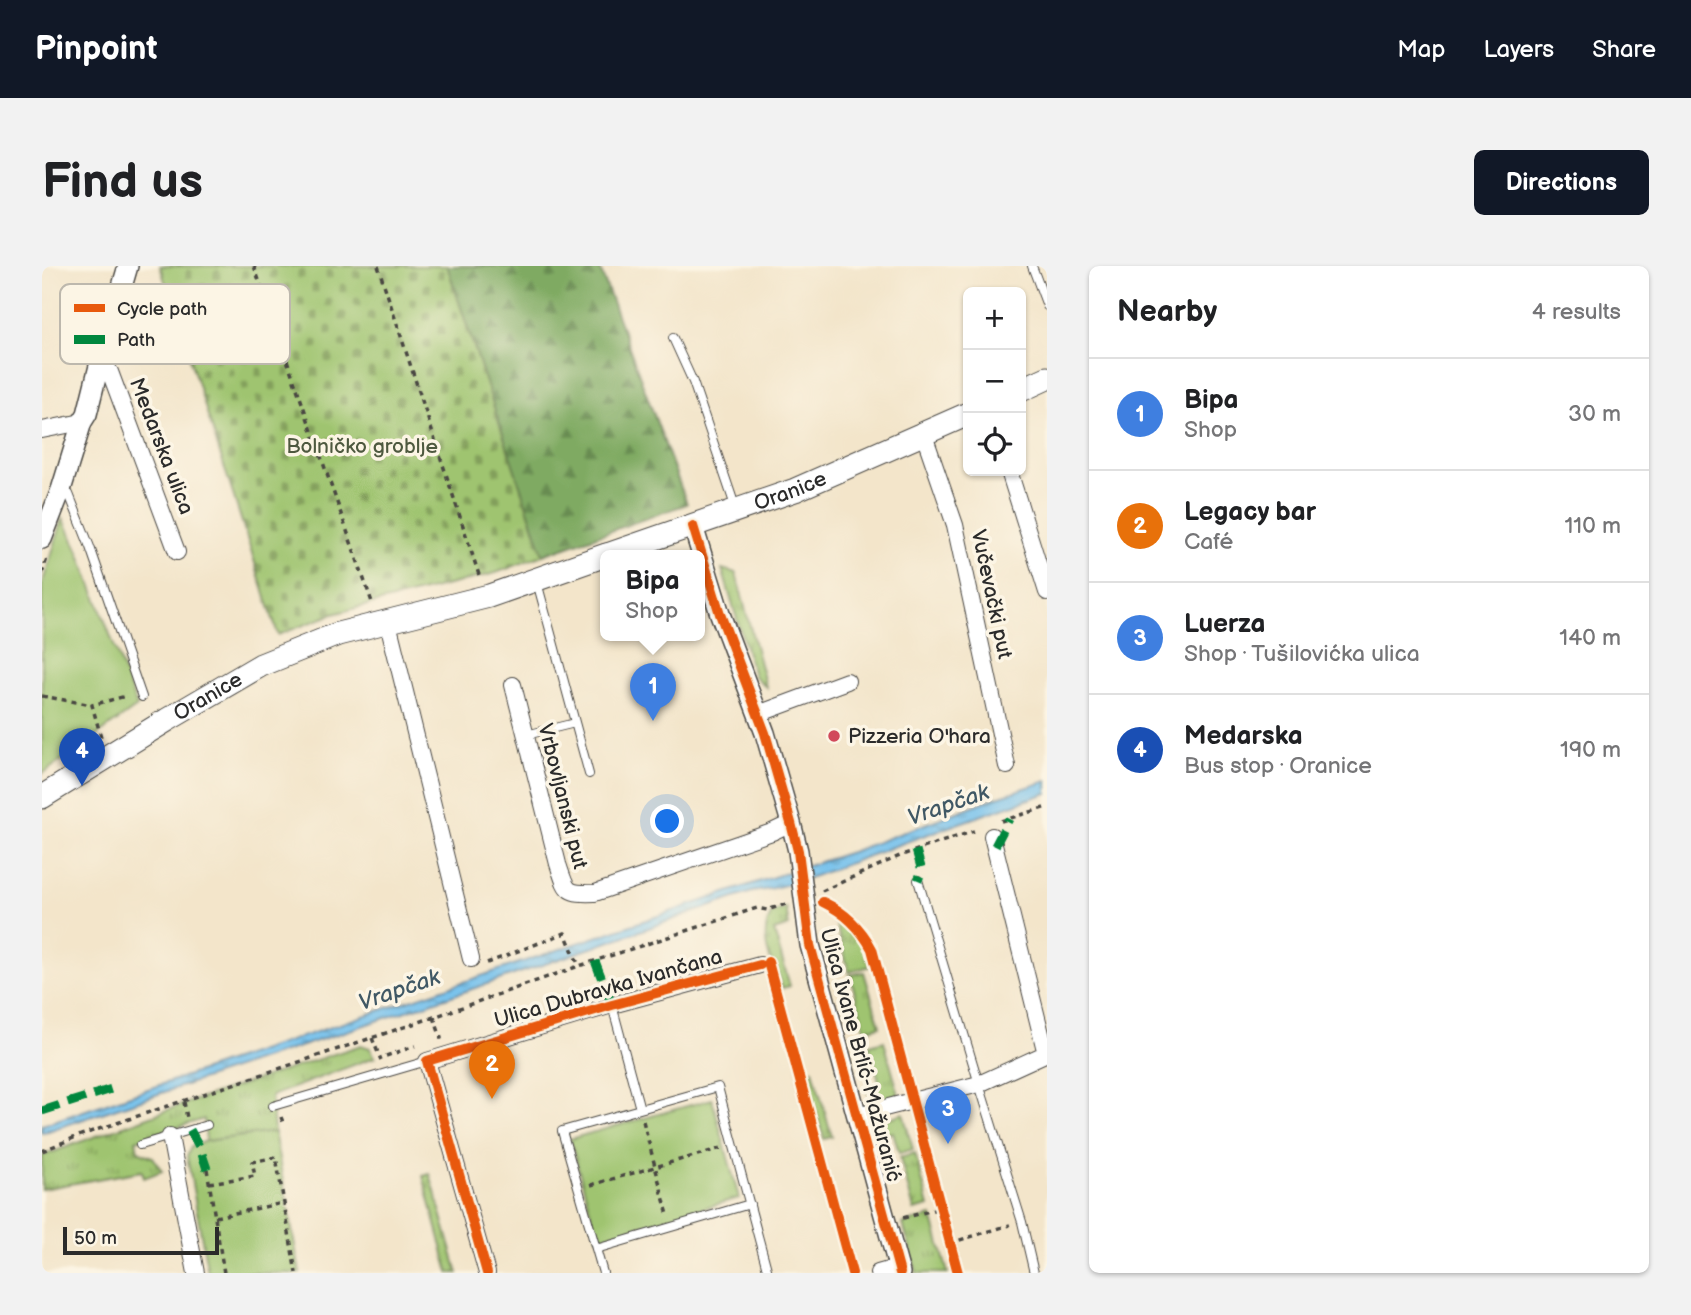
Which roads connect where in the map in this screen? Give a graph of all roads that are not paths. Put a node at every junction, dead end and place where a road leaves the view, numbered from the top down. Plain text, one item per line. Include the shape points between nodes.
1 (128, 266) edge
2 (1032, 266) edge
3 (123, 284) edge
4 (1047, 306) edge
5 (673, 338) dead end
6 (100, 364) edge
7 (104, 364) edge
8 (1047, 378) edge
9 (1026, 388) edge
10 (963, 416) edge
11 (82, 422) junction
12 (42, 430) edge
13 (924, 435) junction
14 (1011, 476) edge
15 (61, 490) junction
16 (737, 512) junction
17 (46, 518) edge
18 (693, 526) junction
19 (42, 539) edge
20 (621, 550) edge
21 (700, 550) edge
22 (177, 552) dead end
23 (600, 557) edge
24 (705, 565) edge
25 (536, 580) junction
26 (1047, 592) edge
27 (380, 616) junction
28 (846, 681) dead end
29 (513, 685) dead end
30 (141, 694) road end
31 (758, 714) junction
32 (575, 723) junction
33 (526, 735) junction
34 (1007, 766) dead end
35 (589, 774) dead end
36 (42, 797) edge
37 (791, 823) junction
38 (992, 836) dead end
39 (918, 880) dead end
40 (471, 959) road end
41 (760, 965) dead end
42 (612, 1005) junction
43 (1046, 1053) edge
44 (427, 1061) junction
45 (979, 1084) junction
46 (273, 1106) dead end
47 (640, 1109) junction
48 (857, 1115) junction
49 (207, 1125) dead end
50 (170, 1136) junction
51 (140, 1145) dead end
52 (750, 1204) junction
53 (596, 1249) junction
54 (899, 1270) edge
55 (196, 1273) edge
56 (487, 1273) edge
57 (603, 1273) edge
58 (768, 1273) edge
59 (878, 1273) edge
60 (1034, 1273) edge

1 - 3 street, Medarska ulica
2 - 4 lane
5 - 16 lane via 693,382
6 - 11 street, Medarska ulica
7 - 22 street, Medarska ulica
8 - 9 main road
10 - 13 main road, Oranice
11 - 12 street
11 - 15 street, Medarska ulica
13 - 16 main road, Oranice
13 - 34 street, Vučevački put via 955,525
14 - 26 street
15 - 17 street, Medarska ulica
15 - 30 lane via 69,494 90,547
16 - 18 main road, Oranice
17 - 19 street, Medarska ulica
18 - 20 main road, Oranice
18 - 21 street, Ulica Ivane Brlić-Mažuranić
23 - 25 main road, Oranice
24 - 31 street, Ulica Ivane Brlić-Mažuranić
25 - 27 main road, Oranice via 461,604
25 - 32 lane
27 - 36 main road, Oranice via 261,665
27 - 40 street via 390,631
28 - 31 street
29 - 33 street, Vrbovljanski put
31 - 37 street, Ulica Ivane Brlić-Mažuranić
32 - 33 lane
32 - 35 lane
33 - 37 street, Vrbovljanski put via 565,887 578,894 595,893
37 - 48 street, Ulica Ivane Brlić-Mažuranić via 810,945
38 - 43 street
39 - 45 lane
41 - 42 street, Ulica Dubravka Ivančana
42 - 44 street, Ulica Dubravka Ivančana
42 - 47 lane
43 - 45 street
44 - 46 lane, Ulica Dubravka Ivančana
44 - 56 street
45 - 48 street
45 - 60 lane
47 - 52 lane via 718,1087
47 - 53 lane via 562,1131
48 - 54 street, Ulica Ivane Brlić-Mažuranić
49 - 50 lane
50 - 51 lane
50 - 55 street
52 - 53 lane
52 - 58 lane
53 - 57 lane
54 - 59 street

